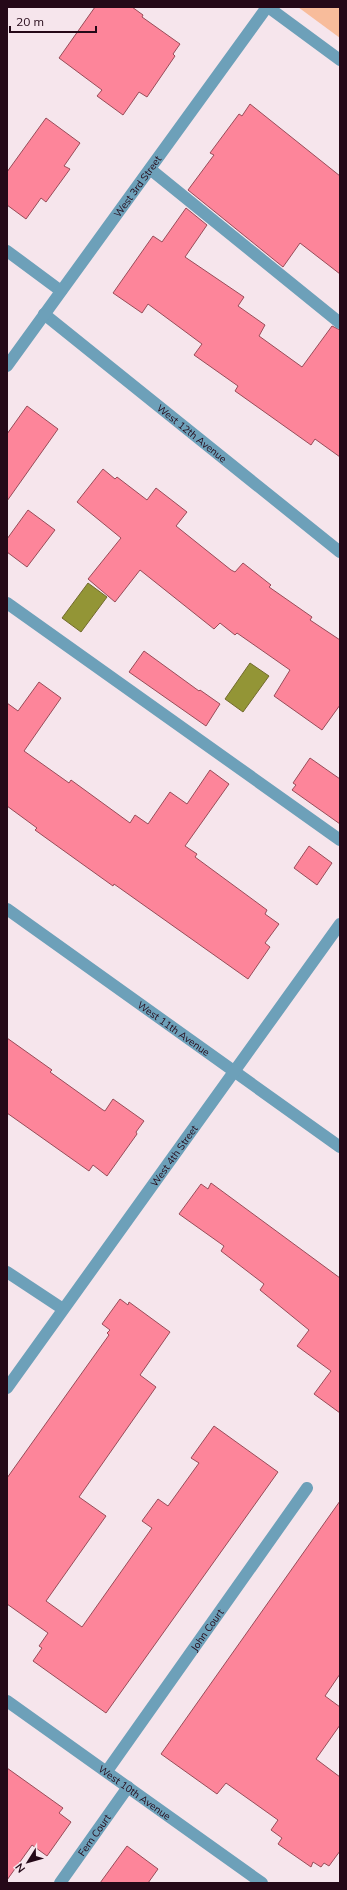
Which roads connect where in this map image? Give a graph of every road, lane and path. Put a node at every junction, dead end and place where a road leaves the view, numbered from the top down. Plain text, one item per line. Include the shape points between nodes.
1 (268, 7) edge
2 (340, 60) edge
3 (150, 169) junction
4 (7, 251) edge
5 (61, 291) junction
6 (44, 314) junction
7 (340, 324) edge
8 (7, 366) edge
9 (340, 552) edge
10 (7, 603) edge
11 (340, 840) edge
12 (7, 909) edge
13 (340, 924) edge
14 (234, 1072) junction
15 (340, 1147) edge
16 (7, 1272) edge
17 (63, 1309) junction
18 (7, 1388) edge
19 (307, 1488) dead end
20 (7, 1701) edge
21 (107, 1771) junction
22 (128, 1787) junction
23 (60, 1883) edge
24 (262, 1883) edge

1 - 2 street
1 - 3 street, West 3rd Street
3 - 5 street, West 3rd Street
3 - 7 street
4 - 5 street
5 - 6 street, West 3rd Street
6 - 8 street, West 3rd Street
6 - 9 street, West 12th Avenue
10 - 11 street
12 - 14 street, West 11th Avenue
13 - 14 street, West 4th Street
14 - 15 street, West 11th Avenue
14 - 17 street, West 4th Street
16 - 17 street
17 - 18 street, West 4th Street
19 - 21 street, John Court
20 - 21 street, West 10th Avenue
21 - 22 street, West 10th Avenue
22 - 23 street, Fern Court
22 - 24 street, West 10th Avenue

